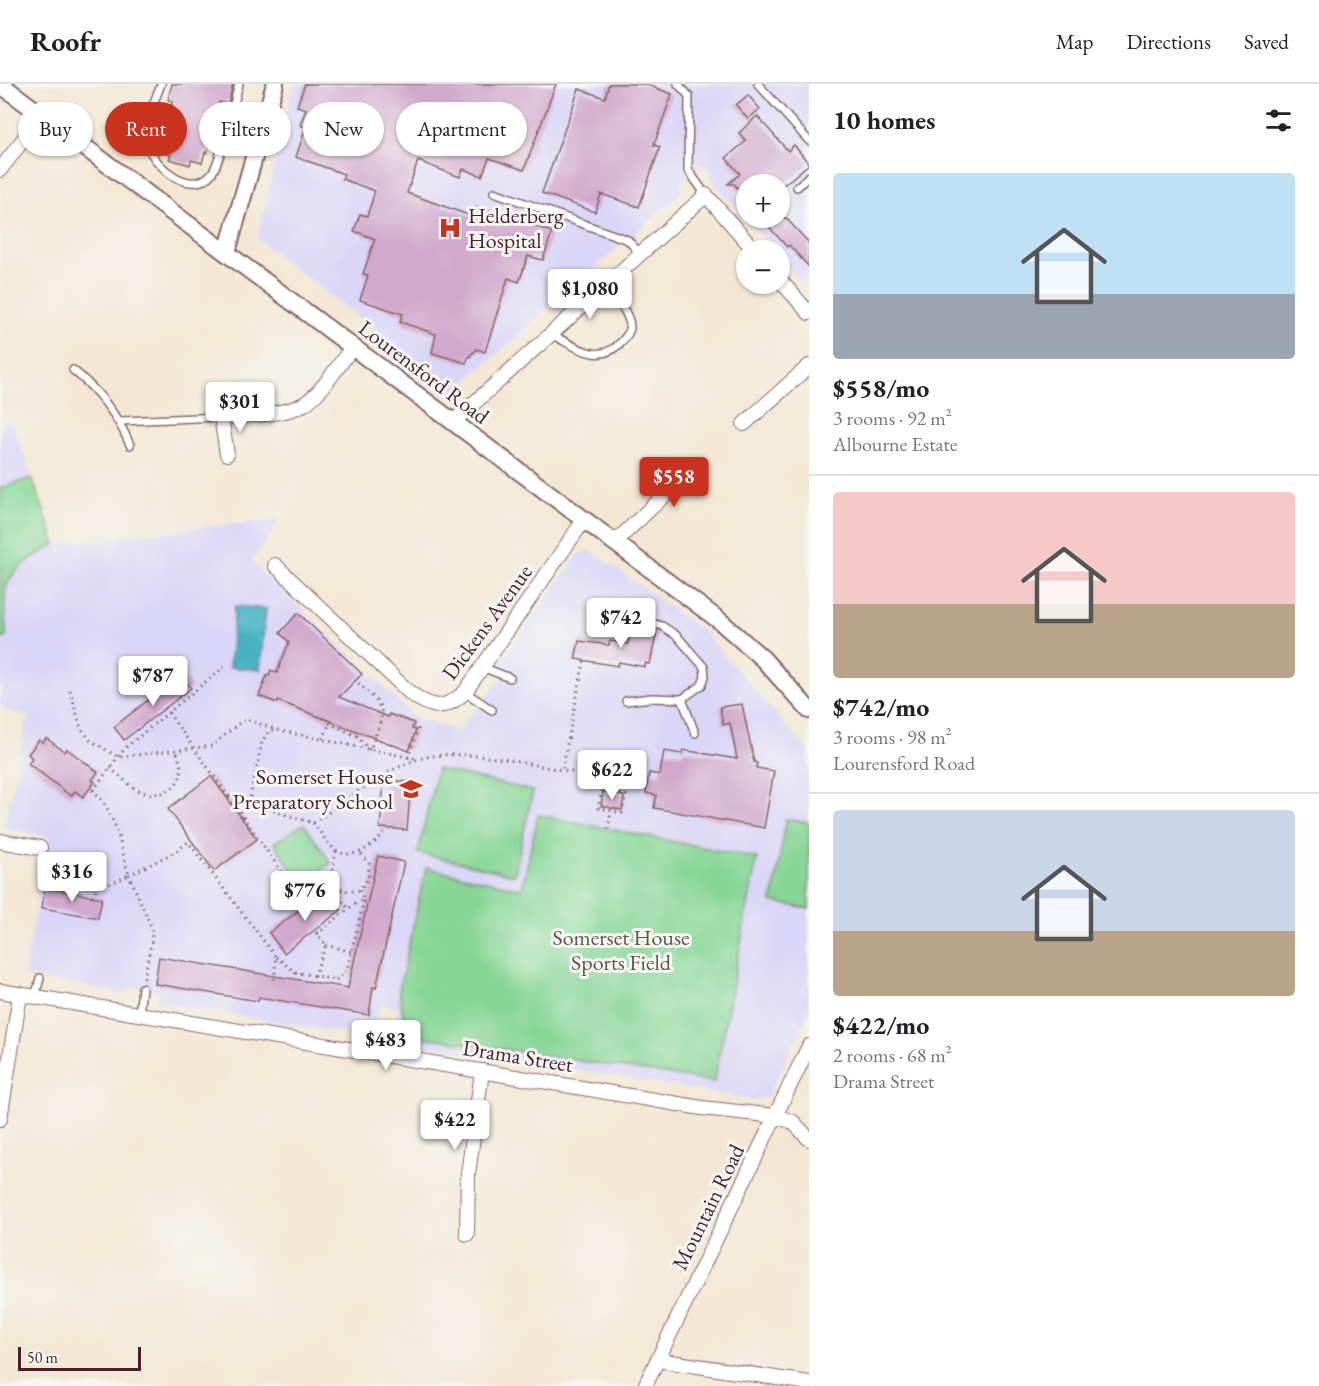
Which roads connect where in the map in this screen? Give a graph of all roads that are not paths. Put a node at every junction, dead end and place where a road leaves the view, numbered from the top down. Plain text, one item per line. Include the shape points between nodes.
1 (0, 84) edge
2 (161, 84) edge
3 (239, 84) edge
4 (275, 84) edge
5 (678, 84) edge
6 (758, 84) edge
7 (24, 102) edge
8 (234, 102) edge
9 (270, 102) edge
10 (809, 141) edge
11 (18, 147) edge
12 (93, 153) edge
13 (218, 156) edge
14 (255, 156) edge
15 (0, 170) edge
16 (809, 176) edge
17 (797, 187) dead end
18 (494, 192) dead end
19 (706, 195) junction
20 (745, 240) edge
21 (227, 252) junction
22 (640, 254) junction
23 (607, 284) junction
24 (790, 289) edge
25 (807, 305) edge
26 (551, 334) junction
27 (353, 346) junction
28 (809, 366) edge
29 (73, 370) dead end
30 (221, 417) junction
31 (120, 421) junction
32 (453, 422) junction
33 (744, 424) dead end
34 (130, 445) dead end
35 (227, 454) dead end
36 (683, 478) dead end
37 (584, 520) junction
38 (615, 542) junction
39 (275, 565) dead end
40 (599, 626) dead end
41 (482, 668) junction
42 (510, 678) dead end
43 (465, 692) junction
44 (682, 699) junction
45 (626, 701) dead end
46 (492, 710) dead end
47 (809, 710) edge
48 (695, 733) dead end
49 (0, 841) edge
50 (40, 848) dead end
51 (40, 978) dead end
52 (142, 988) dead end
53 (0, 991) edge
54 (20, 994) junction
55 (35, 997) junction
56 (139, 1014) junction
57 (809, 1046) edge
58 (482, 1071) junction
59 (776, 1116) junction
60 (0, 1119) edge
61 (809, 1138) edge
62 (467, 1234) dead end
63 (658, 1360) junction
64 (809, 1383) edge
65 (645, 1386) edge

1 - 7 street, Lourensford Road
2 - 13 lane via 145,130 150,153 162,167 184,181 199,182 215,167
3 - 8 lane
4 - 9 street
5 - 19 lane via 689,96 688,170
6 - 10 lane
11 - 15 street
12 - 21 street, Lourensford Road
14 - 21 street
16 - 17 lane
18 - 22 lane via 628,240
19 - 20 street
19 - 22 street
21 - 27 street, Lourensford Road
22 - 23 street
23 - 26 street
23 - 26 lane via 630,326 622,342 608,352 595,354
24 - 25 street
26 - 32 street
27 - 30 street via 306,403 286,411
27 - 32 street, Lourensford Road
28 - 33 street
29 - 31 lane via 91,385
30 - 31 lane
30 - 35 street
31 - 34 lane
32 - 37 street, Lourensford Road
36 - 38 street
37 - 38 street, Lourensford Road
37 - 41 street, Dickens Avenue
38 - 47 street, Lourensford Road via 744,641
39 - 43 street, Dickens Avenue via 421,702 442,706
40 - 44 lane via 620,618 637,618 677,636 704,667 705,676 702,685
41 - 42 lane
41 - 43 street, Dickens Avenue
43 - 46 lane
44 - 45 lane
44 - 48 lane
49 - 50 street
51 - 55 lane
52 - 56 lane
53 - 54 street, Drama Street
54 - 55 street, Drama Street
54 - 60 street
55 - 56 street, Drama Street
56 - 58 street, Drama Street
57 - 59 street, Mountain Road
58 - 59 street, Drama Street via 702,1108
58 - 62 street via 468,1174
59 - 61 street, Drama Street via 793,1122
59 - 63 street, Mountain Road
63 - 64 street
63 - 65 street, Mountain Road

